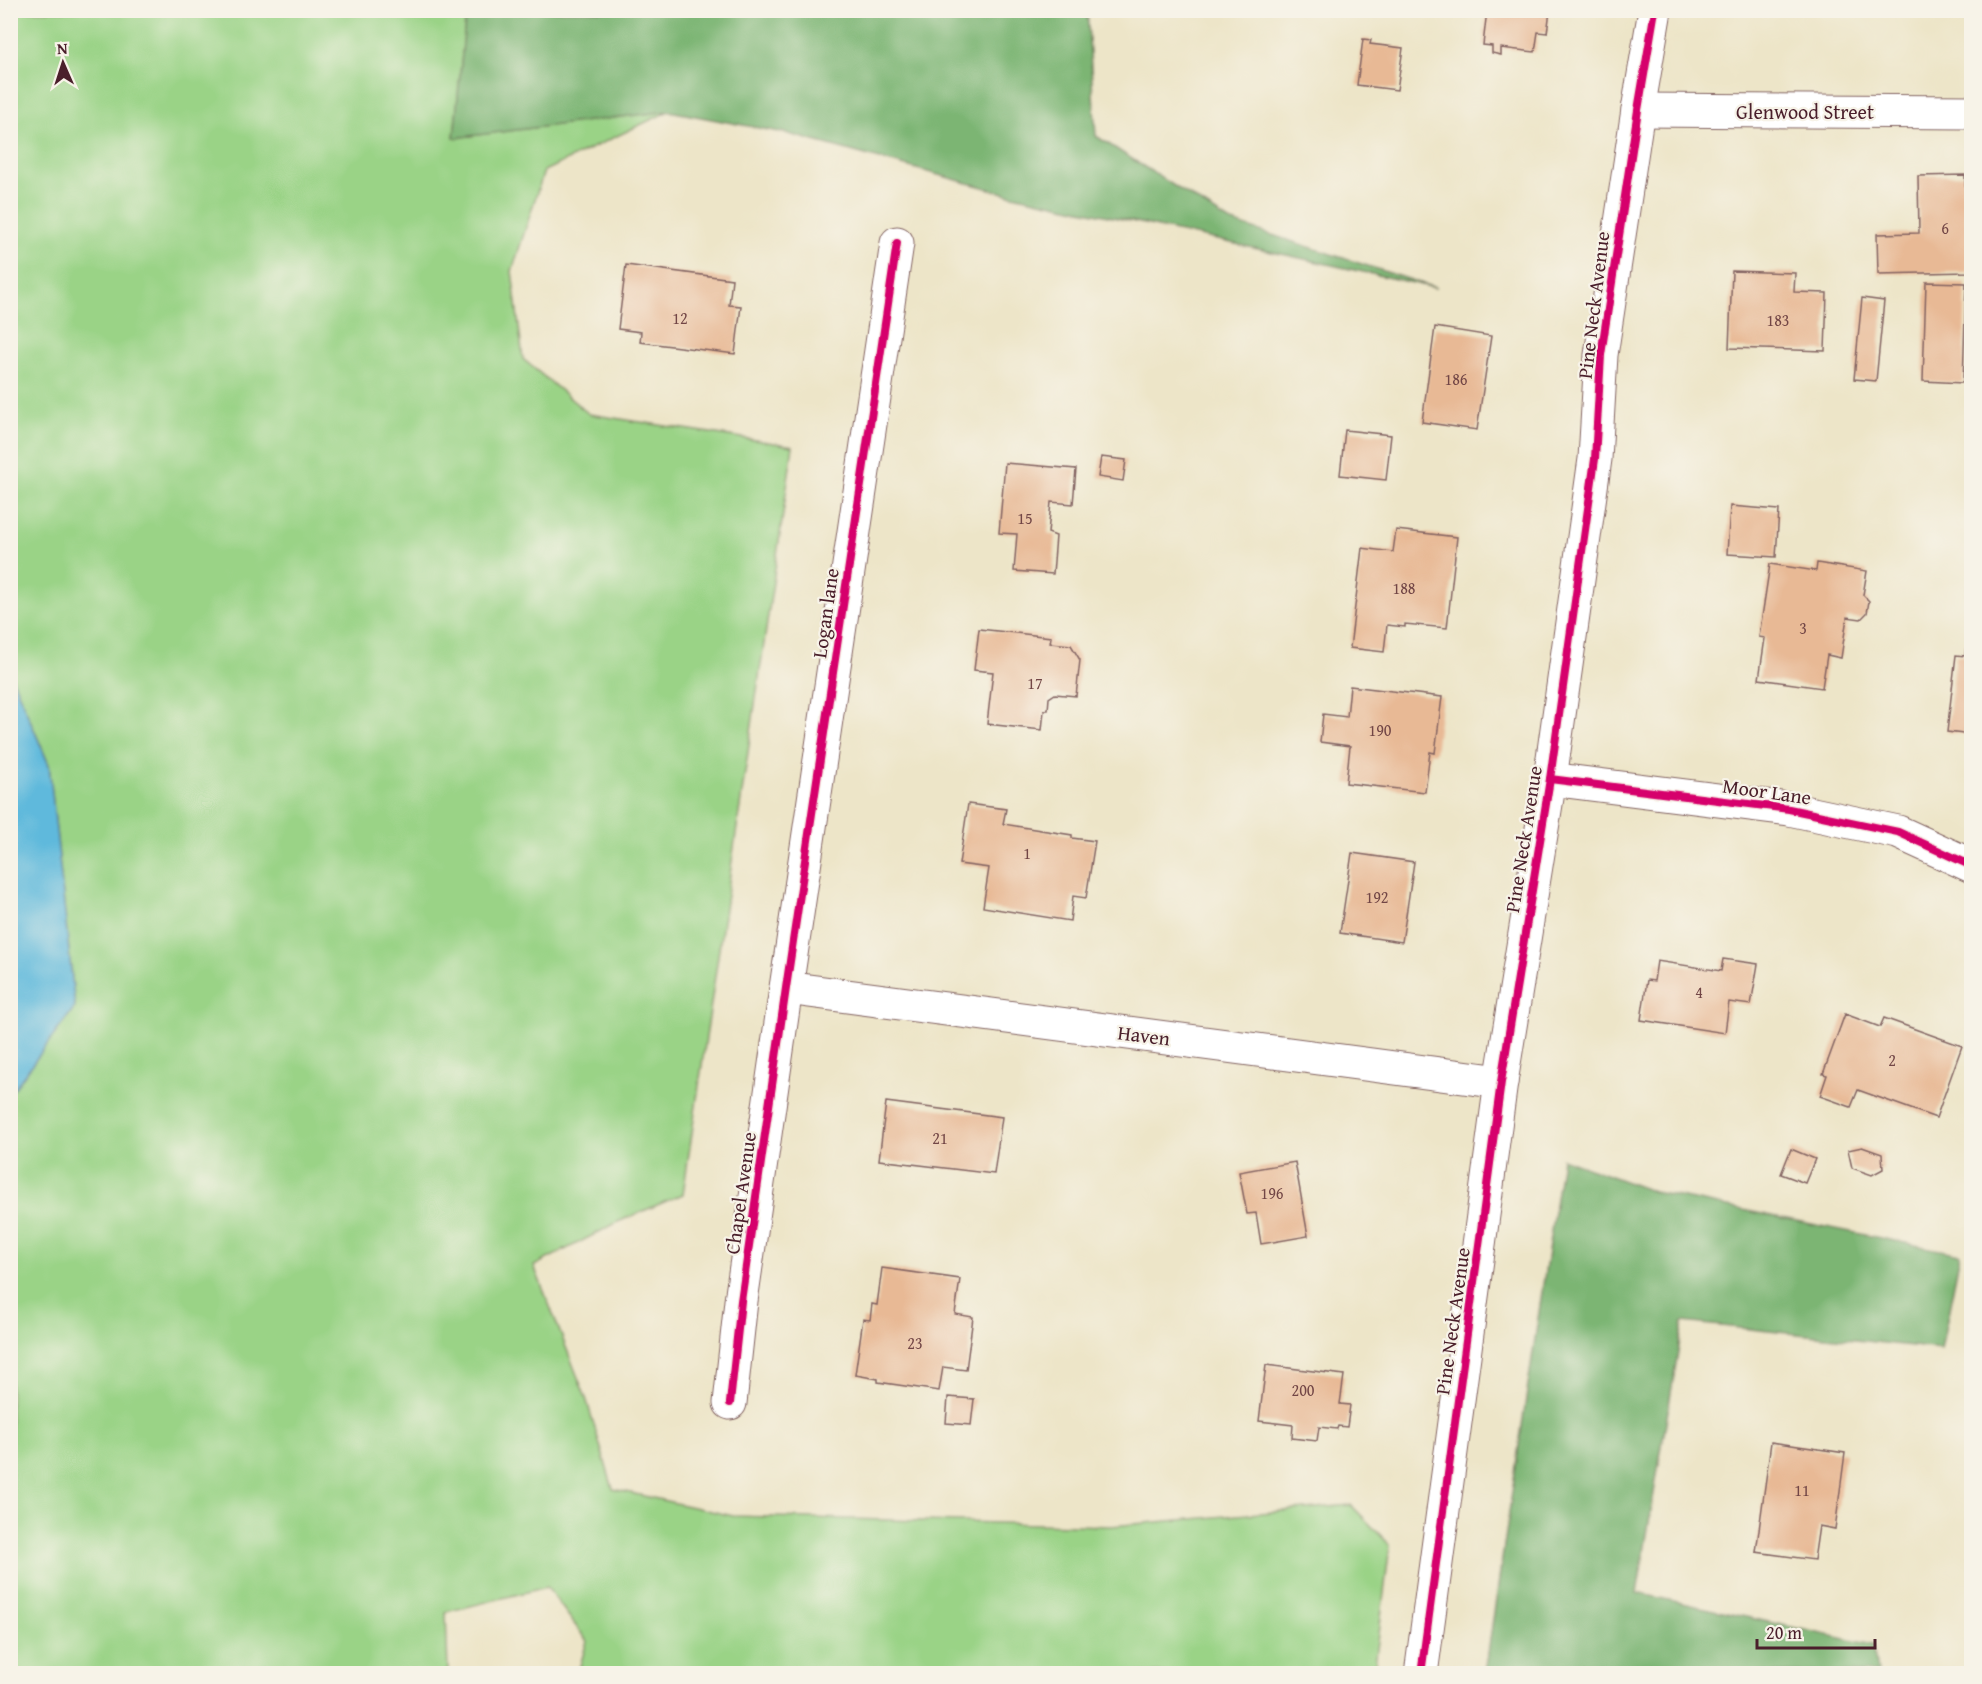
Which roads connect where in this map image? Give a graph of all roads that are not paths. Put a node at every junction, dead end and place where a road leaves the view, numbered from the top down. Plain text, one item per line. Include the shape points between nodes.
1 (1655, 10) edge
2 (1638, 111) junction
3 (1971, 112) edge
4 (897, 243) dead end
5 (1550, 779) junction
6 (1971, 866) edge
7 (786, 988) junction
8 (1501, 1082) junction
9 (730, 1403) dead end
10 (1421, 1674) edge

1 - 2 street, Pine Neck Avenue
2 - 3 street, Glenwood Street
2 - 5 street, Pine Neck Avenue via 1601,355 1595,459
4 - 7 street, Logan lane
5 - 6 street, Moor Lane via 1789,809 1898,832
5 - 8 street, Pine Neck Avenue
7 - 8 street, Haven
7 - 9 street, Chapel Avenue
8 - 10 street, Pine Neck Avenue

